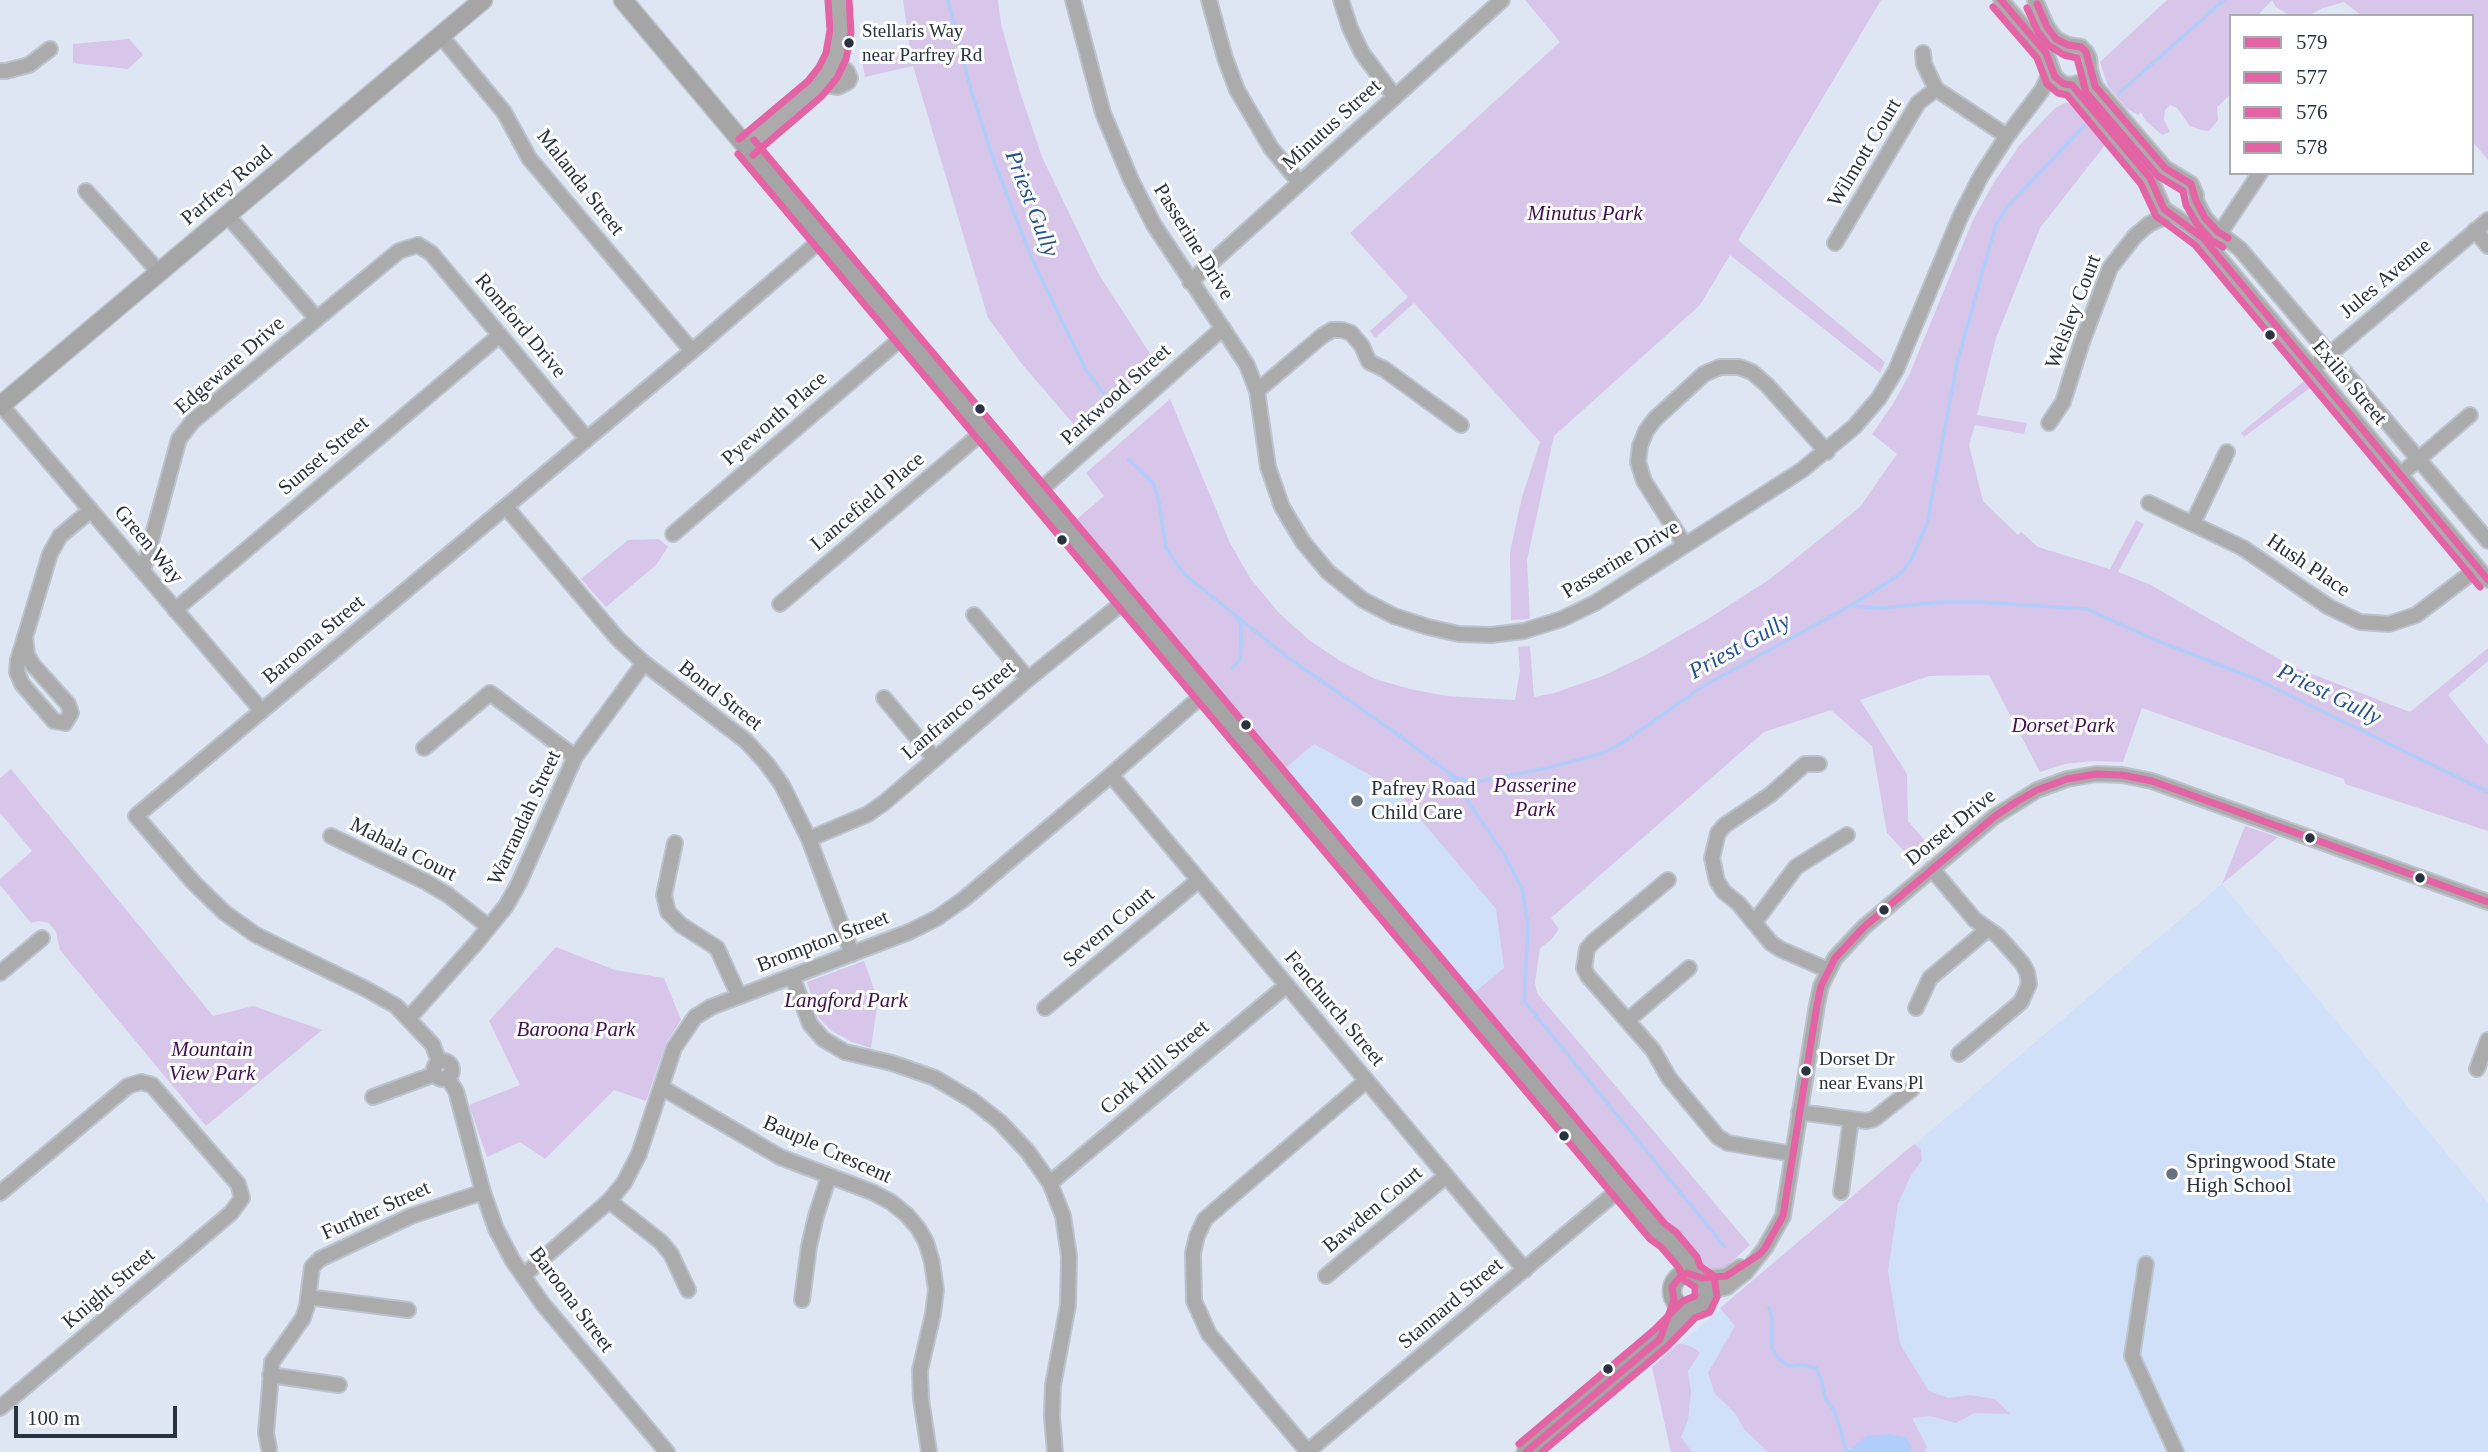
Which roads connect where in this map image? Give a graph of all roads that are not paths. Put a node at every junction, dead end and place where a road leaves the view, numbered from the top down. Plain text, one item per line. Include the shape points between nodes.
1 (483, 0) edge
2 (623, 0) edge
3 (838, 0) edge
4 (1073, 0) edge
5 (1209, 0) edge
6 (1341, 0) edge
7 (1502, 0) edge
8 (2001, 0) edge
9 (2035, 0) edge
10 (441, 36) junction
11 (2068, 45) junction
12 (50, 49) dead end
13 (1923, 53) dead end
14 (834, 60) junction
15 (2051, 67) junction
16 (2090, 70) junction
17 (0, 71) edge
18 (2068, 84) junction
19 (816, 88) junction
20 (1936, 89) junction
21 (1395, 97) junction
22 (2028, 111) junction
23 (2007, 136) junction
24 (746, 147) junction
25 (2259, 175) edge
26 (2180, 179) junction
27 (1299, 182) junction
28 (86, 191) dead end
29 (2196, 201) junction
30 (2167, 208) junction
31 (228, 216) junction
32 (2488, 220) edge
33 (2475, 230) junction
34 (2220, 233) junction
35 (822, 239) junction
36 (1835, 243) dead end
37 (418, 245) joint
38 (2488, 246) edge
39 (159, 272) junction
40 (1190, 282) junction
41 (317, 319) junction
42 (1223, 328) junction
43 (500, 335) junction
44 (904, 336) junction
45 (692, 351) junction
46 (2329, 354) junction
47 (2311, 370) junction
48 (1257, 391) junction
49 (1, 405) edge
50 (2470, 415) dead end
51 (2049, 423) dead end
52 (1461, 425) dead end
53 (984, 431) junction
54 (587, 439) junction
55 (1827, 452) junction
56 (2227, 452) dead end
57 (2418, 459) junction
58 (2400, 475) junction
59 (1037, 493) junction
60 (2149, 503) dead end
61 (506, 507) junction
62 (90, 510) junction
63 (2193, 523) junction
64 (673, 534) dead end
65 (2488, 541) edge
66 (1685, 545) junction
67 (142, 571) junction
68 (2483, 574) edge
69 (1126, 600) junction
70 (780, 604) dead end
71 (175, 610) junction
72 (974, 615) dead end
73 (25, 637) junction
74 (644, 663) junction
75 (1028, 679) junction
76 (1205, 693) junction
77 (884, 698) dead end
78 (262, 712) junction
79 (424, 748) dead end
80 (575, 757) junction
81 (935, 759) junction
82 (1819, 764) dead end
83 (1111, 775) junction
84 (1847, 835) dead end
85 (331, 836) dead end
86 (809, 839) junction
87 (675, 843) dead end
88 (1932, 869) junction
89 (1199, 880) junction
90 (1668, 880) dead end
91 (2488, 902) edge
92 (1754, 923) junction
93 (489, 927) junction
94 (1988, 929) junction
95 (42, 938) dead end
96 (852, 954) junction
97 (1689, 968) dead end
98 (1828, 970) junction
99 (0, 973) edge
100 (792, 976) junction
101 (1287, 985) junction
102 (739, 996) junction
103 (1045, 1008) dead end
104 (1916, 1008) dead end
105 (409, 1018) junction
106 (1628, 1020) junction
107 (2488, 1040) edge
108 (1959, 1054) dead end
109 (2477, 1069) dead end
110 (440, 1071) junction
111 (1366, 1080) junction
112 (661, 1087) junction
113 (1912, 1089) dead end
114 (373, 1097) dead end
115 (1799, 1112) junction
116 (1851, 1119) junction
117 (1793, 1154) junction
118 (829, 1176) junction
119 (1446, 1176) junction
120 (1050, 1183) junction
121 (1620, 1188) junction
122 (484, 1192) junction
123 (1841, 1192) dead end
124 (0, 1193) edge
125 (610, 1202) junction
126 (1658, 1231) junction
127 (2146, 1264) dead end
128 (1525, 1270) junction
129 (523, 1276) junction
130 (1326, 1276) dead end
131 (1701, 1281) junction
132 (688, 1290) dead end
133 (1674, 1291) junction
134 (308, 1297) junction
135 (802, 1300) dead end
136 (1690, 1309) junction
137 (408, 1310) dead end
138 (1660, 1339) junction
139 (270, 1376) junction
140 (339, 1385) dead end
141 (0, 1408) edge
142 (269, 1448) dead end
143 (667, 1452) edge
144 (929, 1452) edge
145 (1055, 1452) edge
146 (1308, 1452) edge
147 (1525, 1452) edge
148 (2176, 1452) edge

1 - 10 main road, Parfrey Road
2 - 24 main road
3 - 14 street via 841,30
4 - 40 street, Passerine Drive via 1102,113 1136,192
5 - 27 street via 1237,90 1271,148
6 - 21 street via 1362,53
7 - 21 street, Minutus Street
8 - 15 street, Exilis Street
9 - 11 street, Exilis Street via 2047,27
10 - 31 main road, Parfrey Road
10 - 45 street, Malanda Street via 503,112 529,158
11 - 15 street via 2056,51
11 - 16 street, Exilis Street via 2086,52
12 - 17 street via 29,65
13 - 20 street
14 - 19 street
14 - 19 street via 846,71 848,82
15 - 18 street, Exilis Street via 2055,77
15 - 22 street, Passerine Drive
16 - 18 street via 2085,79
16 - 26 street, Exilis Street via 2095,86 2165,168
18 - 22 street, Passerine Drive
18 - 30 street, Exilis Street via 2150,178
19 - 24 street
20 - 23 street
20 - 36 street, Wilmott Court via 1918,103
21 - 27 street, Minutus Street
22 - 23 street, Passerine Drive
23 - 55 street, Passerine Drive via 1961,215 1896,370 1879,398
24 - 35 main road
25 - 34 street
26 - 29 street, Exilis Street via 2191,184
26 - 30 street via 2169,181 2161,190
27 - 40 street, Minutus Street
28 - 39 street
29 - 30 street via 2190,211
29 - 34 street, Exilis Street
30 - 47 street, Exilis Street via 2203,239
30 - 51 street, Welsley Court via 2110,268 2063,402
31 - 39 main road, Parfrey Road
31 - 41 street
32 - 33 street, Jules Avenue
33 - 38 street
33 - 46 street, Jules Avenue
34 - 46 street, Exilis Street via 2240,249
35 - 44 main road
35 - 45 street, Baroona Street
37 - 41 street, Edgeware Drive via 400,251
37 - 43 street, Romford Drive via 431,253
39 - 49 main road, Parfrey Road
40 - 42 street, Passerine Drive
41 - 67 street, Edgeware Drive via 193,421 179,439
42 - 48 street, Passerine Drive via 1247,365
42 - 59 street, Parkwood Street
43 - 54 street, Romford Drive
43 - 71 street, Sunset Street
44 - 53 main road
44 - 64 street, Pyeworth Place
45 - 54 street, Baroona Street
46 - 47 street, Jules Avenue
46 - 57 street, Exilis Street
47 - 58 street, Exilis Street
48 - 52 street via 1332,330 1342,330 1351,333 1369,362
48 - 66 street, Passerine Drive via 1268,467 1282,507 1303,542 1328,572 1363,600 1394,616 1459,634 1524,631 1595,603
49 - 62 street, Green Way
50 - 57 street
53 - 59 main road
53 - 70 street, Lancefield Place
54 - 61 street, Baroona Street
55 - 66 street, Passerine Drive
55 - 66 street via 1752,372 1720,367 1704,374 1646,431 1638,462 1644,481
56 - 63 street
57 - 58 street
57 - 65 street, Exilis Street
58 - 68 street, Exilis Street
59 - 69 main road
60 - 63 street, Hush Place
61 - 74 street, Bond Street via 603,622
61 - 78 street, Baroona Street
62 - 67 street, Green Way
62 - 73 street via 60,536 50,554
63 - 68 street, Hush Place via 2262,559 2329,607 2360,622 2389,624 2416,615
67 - 71 street, Green Way
69 - 75 street, Lanfranco Street
69 - 76 main road
71 - 78 street, Green Way
72 - 75 street
73 - 73 street via 17,672 22,684 54,721 65,723 71,713 68,704 33,665
74 - 80 street, Warrandah Street
74 - 86 street, Bond Street via 746,741 782,785
75 - 81 street, Lanfranco Street
76 - 83 street, Brompton Street
76 - 121 main road
77 - 81 street
78 - 105 street, Baroona Street via 136,816 225,913 256,935 377,995
79 - 80 street via 490,693
80 - 93 street, Warrandah Street via 519,883
81 - 86 street, Lanfranco Street via 868,814
82 - 92 street via 1805,764 1718,833 1712,858 1717,881
83 - 89 street, Fenchurch Street
83 - 96 street, Brompton Street via 937,918
84 - 92 street via 1796,867
85 - 93 street, Mahala Court via 426,882
86 - 96 street, Bond Street
87 - 102 street via 664,895 668,912 717,948
88 - 91 street, Dorset Drive via 1994,817 2037,790 2067,779 2122,775 2152,781
88 - 94 street
88 - 98 street, Dorset Drive via 1864,927
89 - 101 street, Fenchurch Street
89 - 103 street, Severn Court
90 - 106 street via 1587,949 1584,968 1588,976
92 - 98 street via 1780,949
93 - 105 street, Warrandah Street
94 - 104 street via 1930,978
94 - 108 street via 2022,963 2029,984 2021,1003
95 - 99 street
96 - 100 street, Brompton Street
97 - 106 street
98 - 115 street, Dorset Drive via 1817,1005
100 - 102 street, Brompton Street
100 - 120 street via 810,1024 824,1039 845,1052 935,1078 972,1100 1028,1152
101 - 111 street, Fenchurch Street
101 - 120 street, Cork Hill Street
102 - 112 street, Brompton Street via 695,1017 674,1048
105 - 110 street, Baroona Street via 433,1045
106 - 117 street via 1718,1137 1728,1143
107 - 109 street
110 - 114 street
110 - 122 street, Baroona Street via 456,1091
111 - 119 street, Fenchurch Street
111 - 146 street via 1205,1219 1193,1253 1194,1301 1209,1334
112 - 118 street, Bauple Crescent via 780,1157
112 - 125 street, Brompton Street via 639,1154
113 - 116 street via 1874,1119
115 - 116 street
115 - 117 street, Dorset Drive
116 - 123 street
117 - 131 street, Dorset Drive via 1783,1216 1760,1254 1726,1276
118 - 135 street via 811,1236
118 - 144 street, Bauple Crescent via 891,1202 926,1242 936,1290 920,1370
119 - 128 street, Fenchurch Street
119 - 130 street, Bawden Court
120 - 145 street via 1063,1216 1069,1256 1068,1305 1053,1385
121 - 126 main road
121 - 128 street, Stannard Street
122 - 129 street, Baroona Street via 496,1229
122 - 134 street, Further Street via 419,1212 320,1259 312,1267
124 - 141 street, Knight Street via 128,1086 141,1083 152,1085 238,1184 242,1198 231,1213
125 - 129 street, Brompton Street
125 - 132 street via 661,1242
126 - 131 main road
126 - 133 main road via 1671,1262
127 - 148 street via 2132,1356
128 - 146 street, Stannard Street
129 - 143 street, Baroona Street
131 - 133 main road via 1683,1275
131 - 136 main road via 1702,1305
133 - 136 main road via 1680,1307
133 - 138 main road
134 - 137 street
134 - 139 street, Further Street via 303,1318 272,1362
136 - 138 main road
138 - 147 main road
139 - 140 street
139 - 142 street, Further Street

